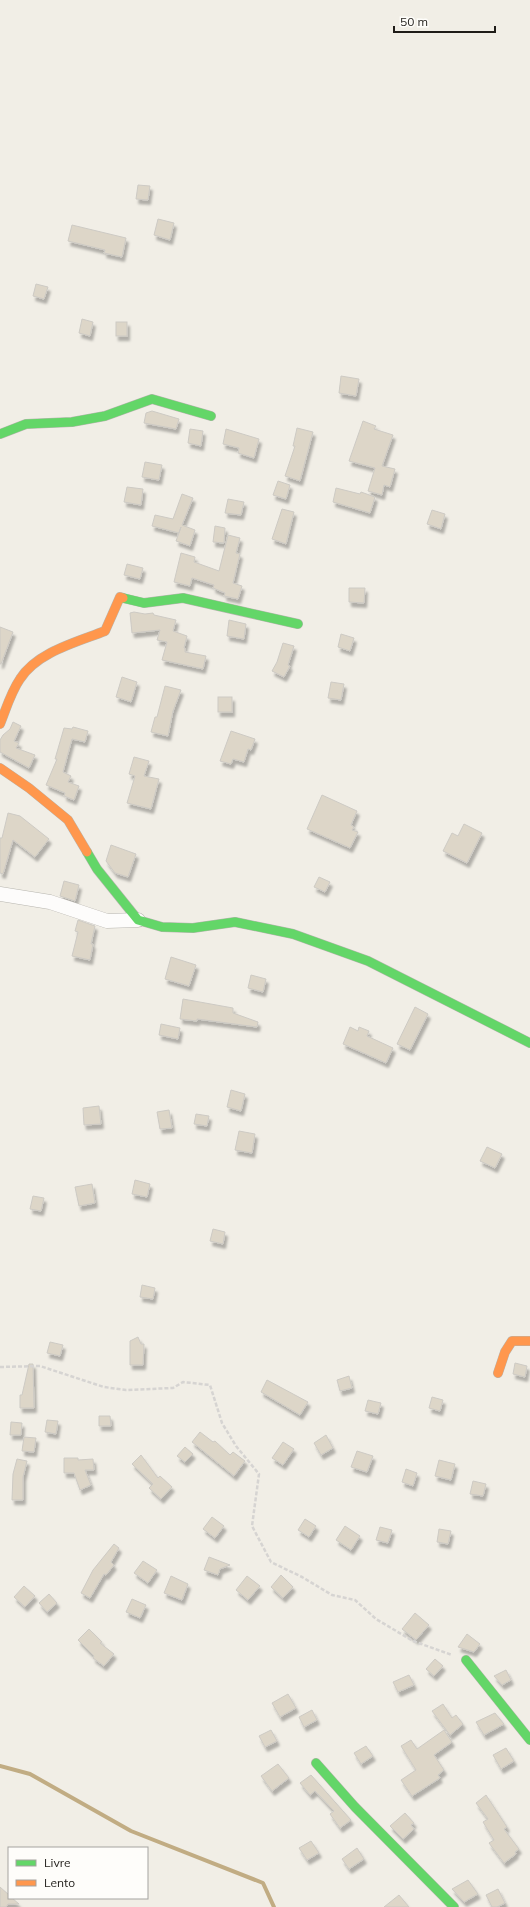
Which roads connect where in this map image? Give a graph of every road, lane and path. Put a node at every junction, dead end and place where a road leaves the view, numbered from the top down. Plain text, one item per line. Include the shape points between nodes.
1 (211, 416) dead end
2 (0, 434) edge
3 (298, 624) dead end
4 (0, 724) edge
5 (0, 768) edge
6 (0, 894) edge
7 (138, 920) junction
8 (530, 1043) edge
9 (530, 1341) edge
10 (0, 1367) edge
11 (498, 1373) dead end
12 (466, 1660) joint
13 (530, 1740) edge
14 (316, 1763) dead end
15 (454, 1907) edge

1 - 2 street via 152,400 105,416 72,422 26,424
3 - 4 street via 183,598 144,603 120,597 105,631 46,657 30,667 18,682
5 - 7 street via 68,820 97,869
6 - 7 street via 50,902 107,921
7 - 8 street via 162,927 193,928 235,922 293,934 368,961
9 - 11 street via 512,1341 505,1352
10 - 12 path via 40,1366 104,1387 126,1390 173,1388 183,1382 210,1385 222,1423 236,1446 259,1474 252,1526 271,1562 332,1595 355,1600 376,1619 412,1641
12 - 13 street
14 - 15 street via 355,1807

